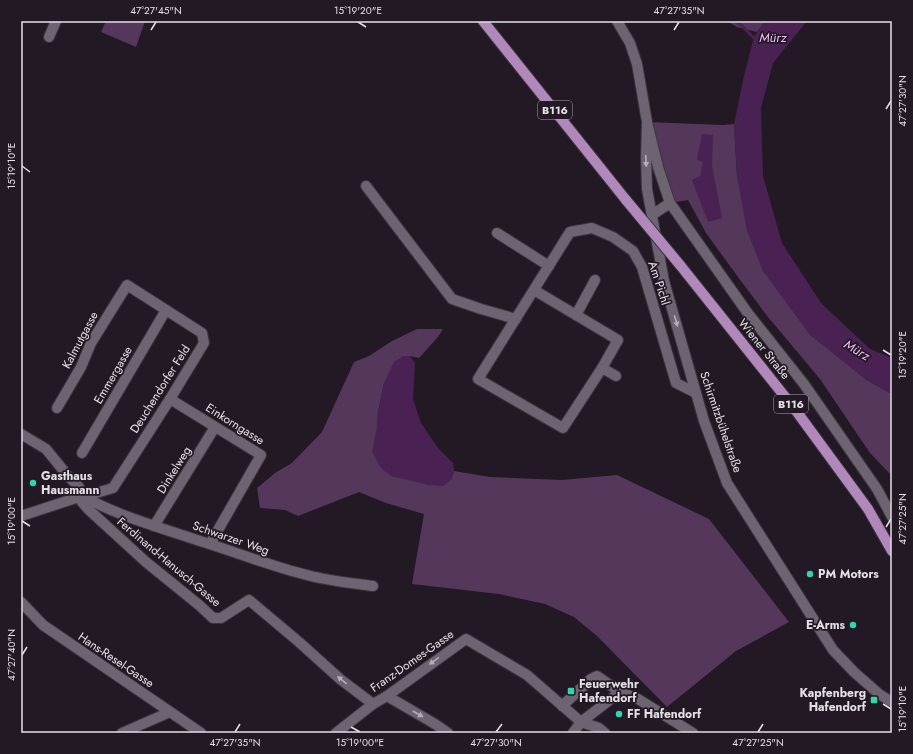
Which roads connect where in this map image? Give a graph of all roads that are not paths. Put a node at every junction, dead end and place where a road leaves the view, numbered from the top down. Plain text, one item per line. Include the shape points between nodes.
1 (56, 21) edge
2 (483, 21) edge
3 (617, 21) edge
4 (49, 37) dead end
5 (647, 122) junction
6 (366, 186) dead end
7 (670, 202) junction
8 (652, 215) junction
9 (497, 233) dead end
10 (549, 266) junction
11 (595, 280) dead end
12 (128, 286) joint
13 (534, 290) junction
14 (166, 310) junction
15 (576, 315) junction
16 (516, 319) junction
17 (602, 368) junction
18 (616, 376) dead end
19 (696, 393) junction
20 (170, 399) junction
21 (57, 408) dead end
22 (215, 427) junction
23 (21, 434) edge
24 (82, 454) dead end
25 (82, 497) junction
26 (21, 516) edge
27 (892, 517) edge
28 (154, 526) junction
29 (210, 544) junction
30 (892, 551) edge
31 (373, 586) dead end
32 (21, 602) edge
33 (620, 692) junction
34 (387, 696) junction
35 (892, 702) edge
36 (373, 704) junction
37 (562, 706) junction
38 (170, 712) junction
39 (581, 722) junction
40 (122, 733) edge
41 (201, 733) edge
42 (336, 733) edge
43 (448, 733) edge
44 (573, 733) edge
45 (605, 733) edge
46 (693, 733) edge

1 - 4 street
2 - 30 main road, Wiener Straße / B116, bridge via 794,408 868,509
3 - 5 street via 630,43 638,64
5 - 7 street
5 -> 8 street, Schirmitzbühelstraße via 647,181
6 - 16 street via 452,299
7 - 8 street
7 - 27 street via 747,312 804,384 877,489
8 -> 19 street, Schirmitzbühelstraße via 664,281
9 - 10 street
10 - 13 street, Am Pichl
10 - 19 street, Am Pichl via 570,232 592,228 613,237 633,251 642,267 676,383
11 - 15 street
12 - 14 street, Deuchendorfer Feld
12 - 21 street, Kalmutgasse via 91,343 81,367
13 - 15 street, Am Pichl
13 - 16 street, Am Pichl
14 - 20 street, Deuchendorfer Feld via 202,333 204,343
14 - 24 street, Emmergasse
15 - 17 street, Am Pichl via 618,340
16 - 17 street, Am Pichl via 478,379 563,428
17 - 18 street
19 - 35 street, Schirmitzbühelstraße via 728,483 832,650 879,694
20 - 22 street, Einkorngasse
20 - 25 street, Deuchendorfer Feld via 113,488
22 - 28 street, Dinkelweg
22 - 29 street, Einkorngasse via 261,455
23 - 25 street, Ferdinand-Hanusch-Gasse via 46,450 79,487
25 - 26 street, Deuchendorfer Feld
25 - 28 street, Schwarzer Weg
36 -> 25 street, Ferdinand-Hanusch-Gasse via 340,679 249,600 221,618 213,618 88,509
28 - 29 street, Schwarzer Weg
29 - 31 street, Schwarzer Weg via 308,576
32 - 38 street, Hans-Resel-Gasse via 43,625
33 - 37 street via 597,676
33 - 39 street
33 - 46 street via 638,699
34 - 36 street, Franz-Domes-Gasse
37 -> 34 street, Franz-Domes-Gasse via 527,675 466,638
34 -> 43 street
36 - 42 street, Franz-Domes-Gasse
37 - 39 street, Franz-Domes-Gasse
38 - 40 street
38 - 41 street, Hans-Resel-Gasse
39 - 44 street
39 - 45 street via 599,728

